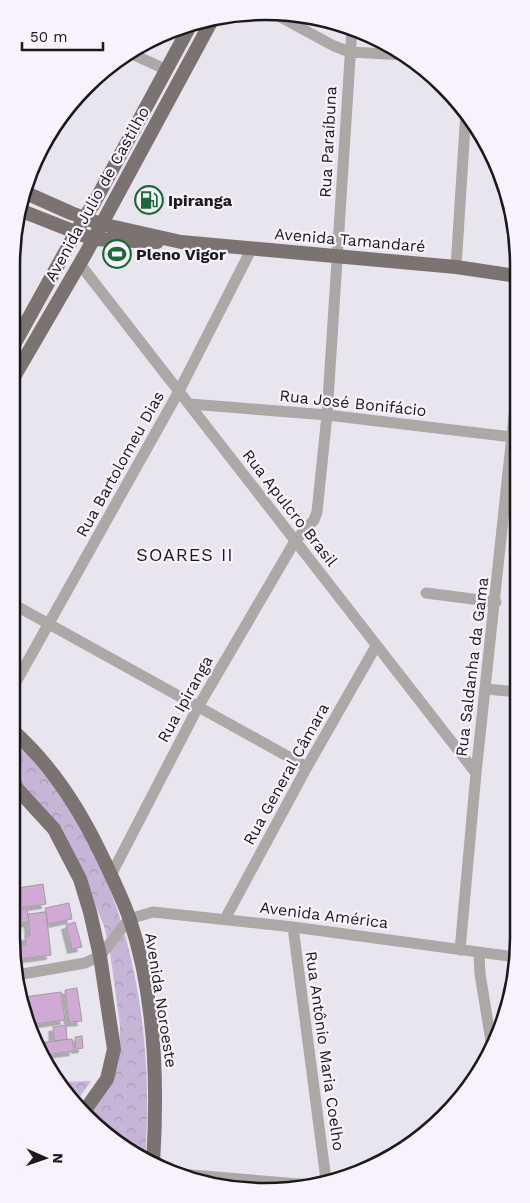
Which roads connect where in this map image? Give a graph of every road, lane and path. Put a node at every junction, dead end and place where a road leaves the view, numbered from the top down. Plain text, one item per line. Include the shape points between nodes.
1 (289, 21) edge
2 (208, 27) edge
3 (186, 33) edge
4 (351, 36) edge
5 (350, 52) junction
6 (390, 54) edge
7 (137, 56) edge
8 (167, 70) junction
9 (465, 124) edge
10 (30, 195) edge
11 (29, 200) edge
12 (61, 209) junction
13 (26, 213) edge
14 (84, 218) junction
15 (101, 224) junction
16 (76, 234) junction
17 (93, 239) junction
18 (181, 242) junction
19 (251, 250) junction
20 (338, 256) junction
21 (79, 263) junction
22 (456, 267) junction
23 (510, 275) edge
24 (20, 334) edge
25 (20, 366) edge
26 (179, 391) junction
27 (190, 404) junction
28 (327, 415) junction
29 (510, 437) edge
30 (510, 492) edge
31 (295, 541) junction
32 (426, 593) dead end
33 (496, 602) junction
34 (20, 608) edge
35 (50, 625) junction
36 (376, 646) junction
37 (20, 676) edge
38 (486, 689) junction
39 (510, 691) edge
40 (198, 707) junction
41 (20, 738) edge
42 (307, 767) junction
43 (476, 773) junction
44 (20, 792) edge
45 (111, 875) junction
46 (129, 919) junction
47 (226, 919) junction
48 (292, 926) junction
49 (460, 950) junction
50 (479, 953) junction
51 (100, 956) junction
52 (509, 956) edge
53 (23, 974) edge
54 (490, 1034) edge
55 (88, 1107) edge
56 (153, 1156) edge
57 (209, 1176) edge
58 (325, 1176) edge
59 (278, 1182) edge

1 - 5 street
2 - 15 main road, Avenida Julio de Castilho
3 - 8 main road, Avenida Julio de Castilho
4 - 5 street, Rua Paraíbuna
5 - 6 street
5 - 20 street, Rua Paraíbuna
7 - 8 street
8 - 14 main road, Avenida Julio de Castilho
9 - 22 street
10 - 12 main road
11 - 12 main road via 46,208
12 - 14 main road, Avenida Tamandaré
13 - 16 main road, Avenida Tamandaré
14 - 15 main road, Avenida Tamandaré
14 - 16 main road, Avenida Julio de Castilho
15 - 17 main road, Avenida Julio de Castilho
15 - 18 main road, Avenida Tamandaré
16 - 17 main road, Avenida Tamandaré
16 - 24 main road, Avenida Julio de Castilho
17 - 18 main road, Avenida Tamandaré
17 - 21 main road, Avenida Julio de Castilho
18 - 19 main road, Avenida Tamandaré
19 - 20 main road, Avenida Tamandaré
19 - 26 street, Rua Bartolomeu Dias
20 - 22 main road, Avenida Tamandaré
20 - 28 street, Rua Paraíbuna
21 - 25 main road, Avenida Julio de Castilho
21 - 26 street, Rua Apulcro Brasil
22 - 23 main road, Avenida Tamandaré
26 - 27 street, Rua Apulcro Brasil
26 - 35 street, Rua Bartolomeu Dias
27 - 28 street, Rua José Bonifácio
27 - 31 street, Rua Apulcro Brasil
28 - 29 street, Rua José Bonifácio
28 - 31 street, Rua Ipiranga via 317,512
30 - 33 street, Rua Saldanha da Gama
31 - 36 street, Rua Apulcro Brasil
31 - 40 street, Rua Ipiranga
32 - 33 street
33 - 38 street, Rua Saldanha da Gama
34 - 35 street
35 - 37 street, Rua Bartolomeu Dias
35 - 40 street
36 - 42 street, Rua General Câmara
36 - 43 street, Rua Apulcro Brasil
38 - 39 street
38 - 43 street, Rua Saldanha da Gama
40 - 42 street
40 - 45 street, Rua Ipiranga
41 - 45 main road, Avenida Noroeste via 75,804
42 - 47 street, Rua General Câmara
43 - 49 street, Rua Saldanha da Gama
44 - 51 main road via 54,829 80,879
45 - 46 main road, Avenida Noroeste
46 - 47 street, Avenida América via 153,912
46 - 51 street
46 - 56 main road, Avenida Noroeste via 142,972 152,1041 156,1108
47 - 48 street, Avenida América
48 - 49 street, Avenida América
48 - 58 street, Rua Antônio Maria Coelho
49 - 50 street, Avenida América
50 - 52 street, Avenida América
50 - 54 street
51 - 53 street via 85,963
51 - 55 main road via 114,1050 107,1079
57 - 59 street

